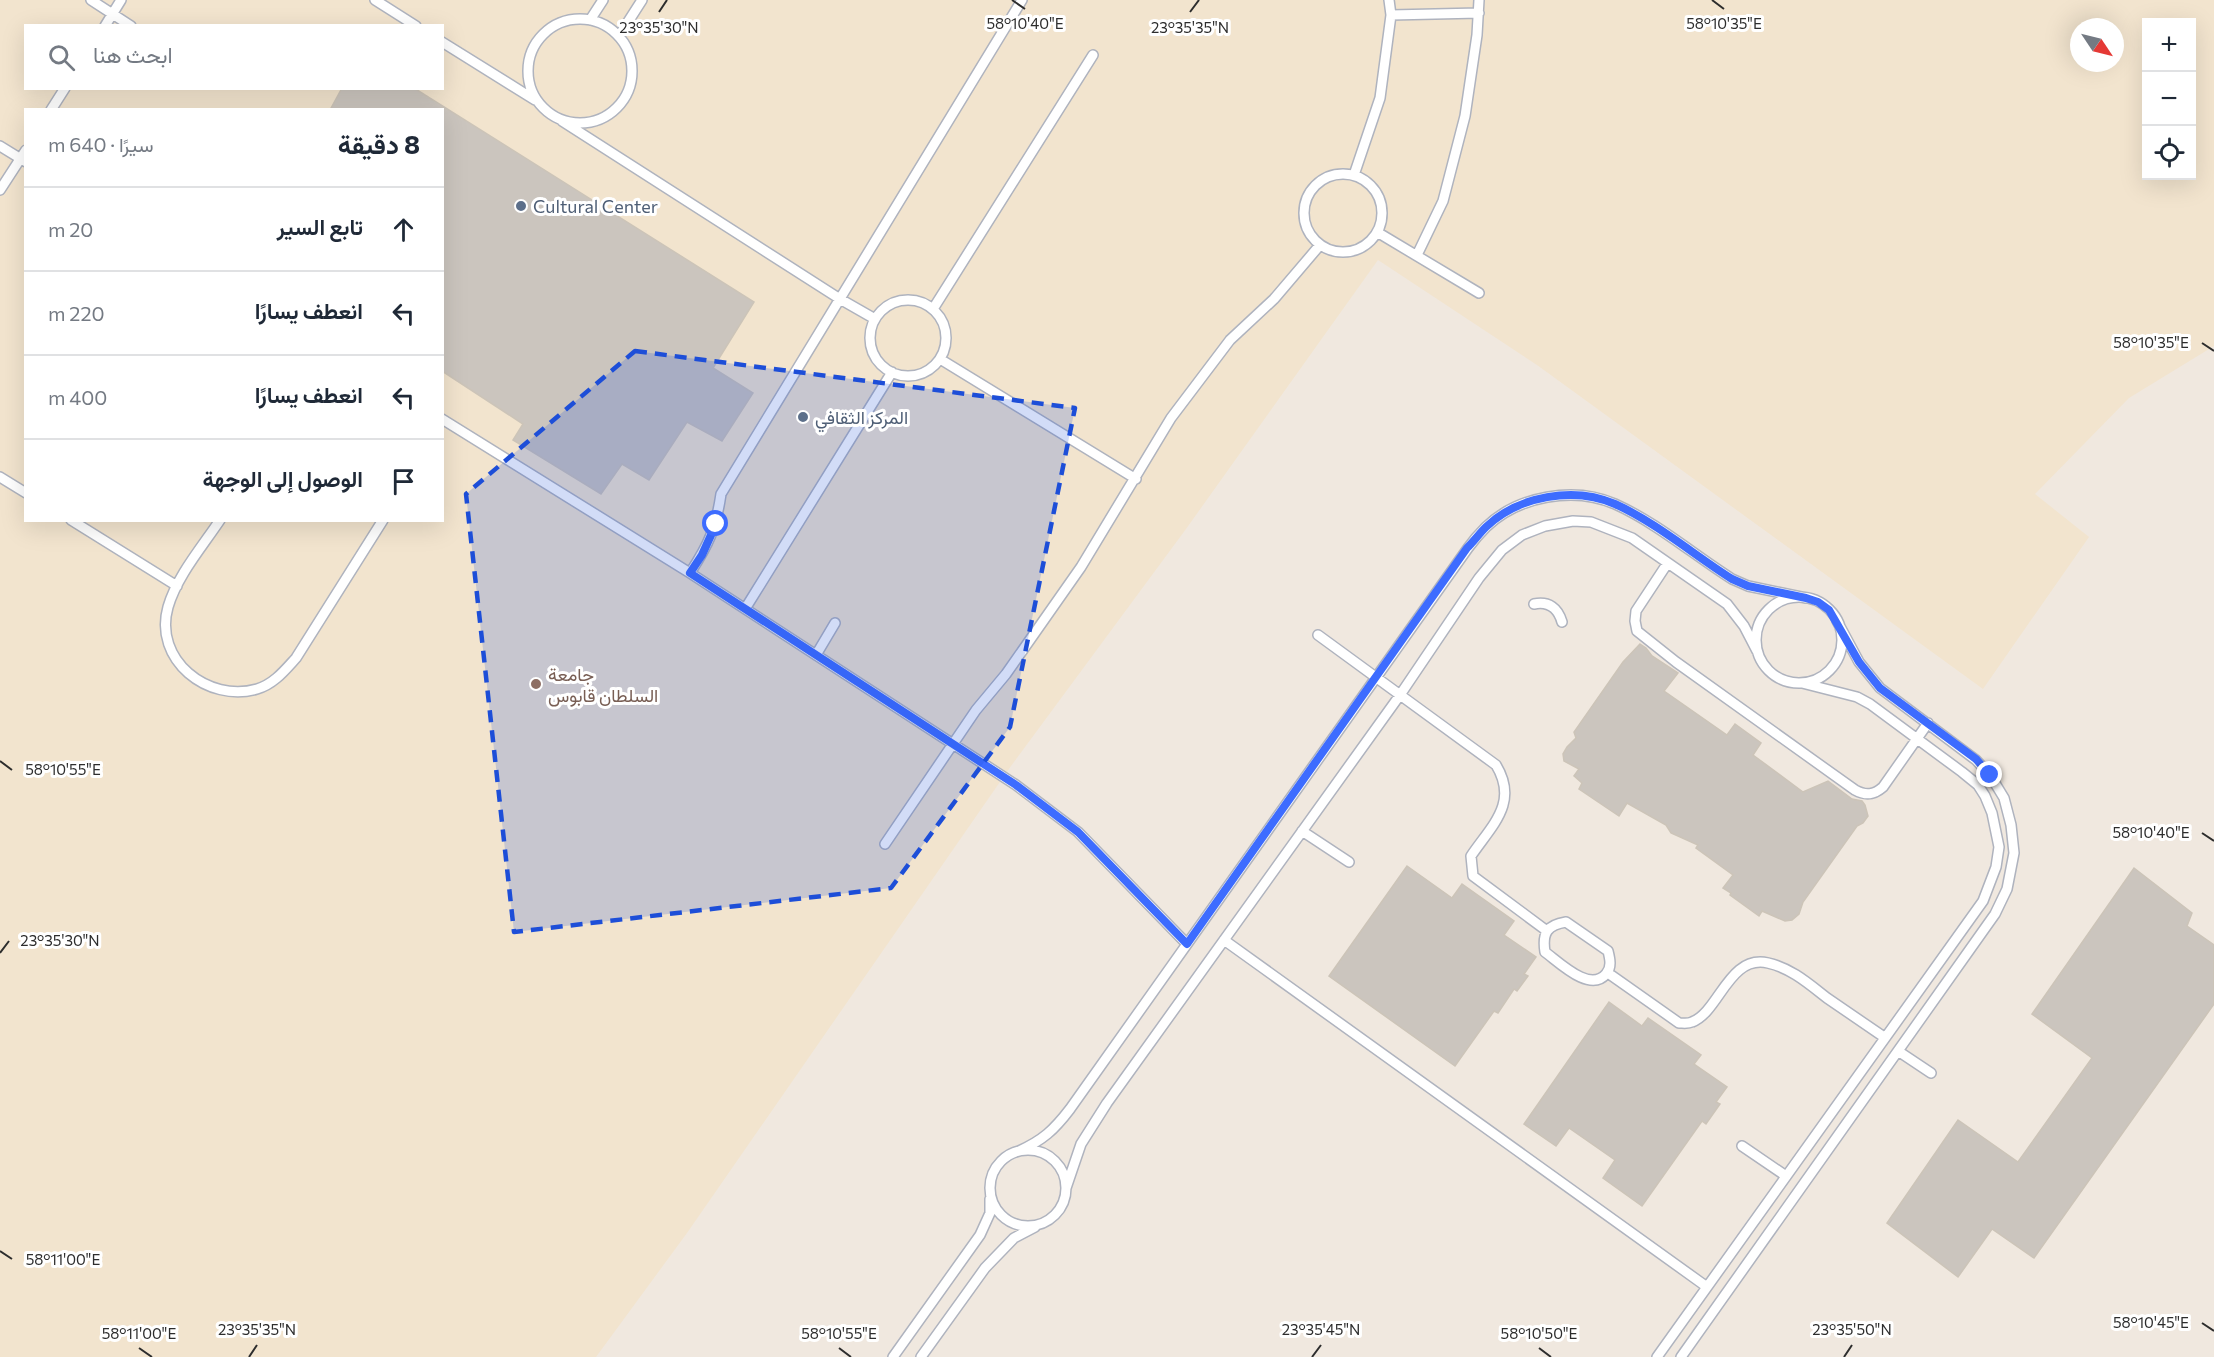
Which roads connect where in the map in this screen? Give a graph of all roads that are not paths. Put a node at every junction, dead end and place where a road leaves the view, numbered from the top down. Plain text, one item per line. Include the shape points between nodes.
1 (90, 0) edge
2 (121, 0) edge
3 (375, 0) edge
4 (603, 0) edge
5 (642, 0) edge
6 (1022, 0) edge
7 (1389, 0) edge
8 (1479, 0) edge
9 (1479, 13) junction
10 (112, 14) junction
11 (1390, 15) junction
12 (590, 20) junction
13 (106, 24) edge
14 (128, 24) edge
15 (413, 24) edge
16 (619, 36) junction
17 (444, 43) edge
18 (1093, 55) dead end
19 (63, 90) edge
20 (536, 100) junction
21 (52, 108) edge
22 (562, 121) junction
23 (0, 146) edge
24 (24, 156) edge
25 (1354, 175) junction
26 (0, 190) edge
27 (1377, 232) junction
28 (1320, 245) junction
29 (1417, 255) junction
30 (1479, 293) dead end
31 (840, 299) junction
32 (933, 309) junction
33 (875, 319) junction
34 (940, 359) junction
35 (891, 372) junction
36 (444, 423) edge
37 (0, 477) edge
38 (1136, 479) junction
39 (24, 491) edge
40 (73, 522) edge
41 (219, 522) edge
42 (382, 522) edge
43 (1667, 564) junction
44 (690, 573) junction
45 (177, 586) junction
46 (1806, 598) junction
47 (1534, 604) dead end
48 (745, 609) junction
49 (1837, 621) junction
50 (1562, 622) dead end
51 (835, 623) dead end
52 (1318, 635) dead end
53 (1757, 651) junction
54 (816, 656) junction
55 (1376, 677) junction
56 (1802, 683) junction
57 (1400, 695) junction
58 (1928, 723) junction
59 (1917, 739) junction
60 (954, 744) junction
61 (1302, 831) junction
62 (885, 844) dead end
63 (1349, 862) dead end
64 (1547, 931) junction
65 (1224, 940) junction
66 (1187, 944) junction
67 (1608, 973) junction
68 (1884, 1037) junction
69 (1898, 1051) junction
70 (1931, 1073) dead end
71 (1743, 1146) dead end
72 (1019, 1151) junction
73 (1786, 1176) junction
74 (990, 1188) junction
75 (1066, 1188) junction
76 (1041, 1223) junction
77 (1707, 1287) junction
78 (893, 1357) edge
79 (921, 1357) edge
80 (1657, 1357) edge
81 (1681, 1357) edge

1 - 10 lane
2 - 10 lane
3 - 15 lane
4 - 12 lane
5 - 16 lane
6 - 31 lane
7 - 11 lane
8 - 9 lane
9 - 11 lane
9 - 29 lane via 1462,126 1443,201
10 - 13 lane
10 - 14 lane
11 - 25 lane via 1380,98
12 - 16 lane
12 - 20 lane via 572,19 542,35 532,50 528,67 529,84
16 - 22 lane via 631,63 631,81 625,98 613,112 597,121
17 - 20 lane
18 - 32 lane
19 - 21 lane
20 - 22 lane via 548,114
22 - 31 lane
23 - 24 lane
24 - 26 lane
25 - 27 lane via 1377,192 1382,219
25 - 28 lane via 1327,176 1307,195 1304,223
27 - 28 lane via 1358,250 1332,251
27 - 29 lane
28 - 38 lane via 1274,299 1230,340 1170,418
29 - 30 lane
31 - 33 lane
31 - 44 lane via 721,494 716,524
32 - 33 lane via 909,299 884,308
32 - 34 lane via 940,317 946,338
33 - 35 lane via 870,334 872,349 879,363
34 - 35 lane via 918,375
34 - 38 lane
35 - 48 lane
36 - 44 lane
37 - 39 lane
38 - 60 lane via 1081,567
40 - 45 lane
41 - 45 lane
42 - 45 lane via 296,658 280,676 258,689 234,693 210,688 189,676 174,656 166,633 168,609
43 - 53 lane via 1727,604
43 - 57 lane via 1632,538 1591,522 1545,526 1522,535 1502,550 1479,578
43 - 59 lane via 1636,611 1637,632 1855,790 1868,795 1884,787
44 - 48 lane
46 - 49 lane via 1829,610
46 - 53 lane via 1779,602 1768,610 1756,636
46 - 55 lane via 1732,579 1613,503 1573,495 1548,496 1506,512 1486,527
47 - 50 lane via 1553,606
48 - 54 lane
49 - 56 lane via 1841,647 1836,660 1828,671
49 - 58 lane via 1859,662 1880,688
51 - 54 lane
52 - 55 lane
53 - 56 lane via 1763,665 1774,675 1787,682
54 - 60 lane
55 - 57 lane
55 - 66 lane
56 - 59 lane via 1857,697
57 - 61 lane
57 - 64 lane via 1496,765 1505,780 1505,802 1471,856 1473,876
58 - 59 lane
58 - 69 lane via 1976,759 1990,775 2004,798 2014,854 2007,889 1995,914
59 - 68 lane via 1978,785 1992,813 1999,847 1983,901
60 - 62 lane
60 - 66 lane via 1078,832
61 - 63 lane
61 - 65 lane
64 - 67 lane via 1566,922 1608,951
64 - 67 lane via 1545,952 1587,981 1599,980
65 - 75 lane via 1081,1143
65 - 77 lane
66 - 72 lane via 1059,1123 1039,1142
67 - 68 lane via 1679,1023 1690,1023 1697,1020 1743,967 1766,962 1787,969
68 - 73 lane
69 - 70 lane
69 - 81 lane
71 - 73 lane
72 - 74 lane via 998,1165
72 - 75 lane via 1044,1153 1055,1161
73 - 77 lane
74 - 76 lane via 992,1200 1007,1219 1030,1226
74 - 78 lane via 990,1213 980,1235
75 - 76 lane via 1060,1208
76 - 79 lane via 1014,1238 985,1268
77 - 80 lane

